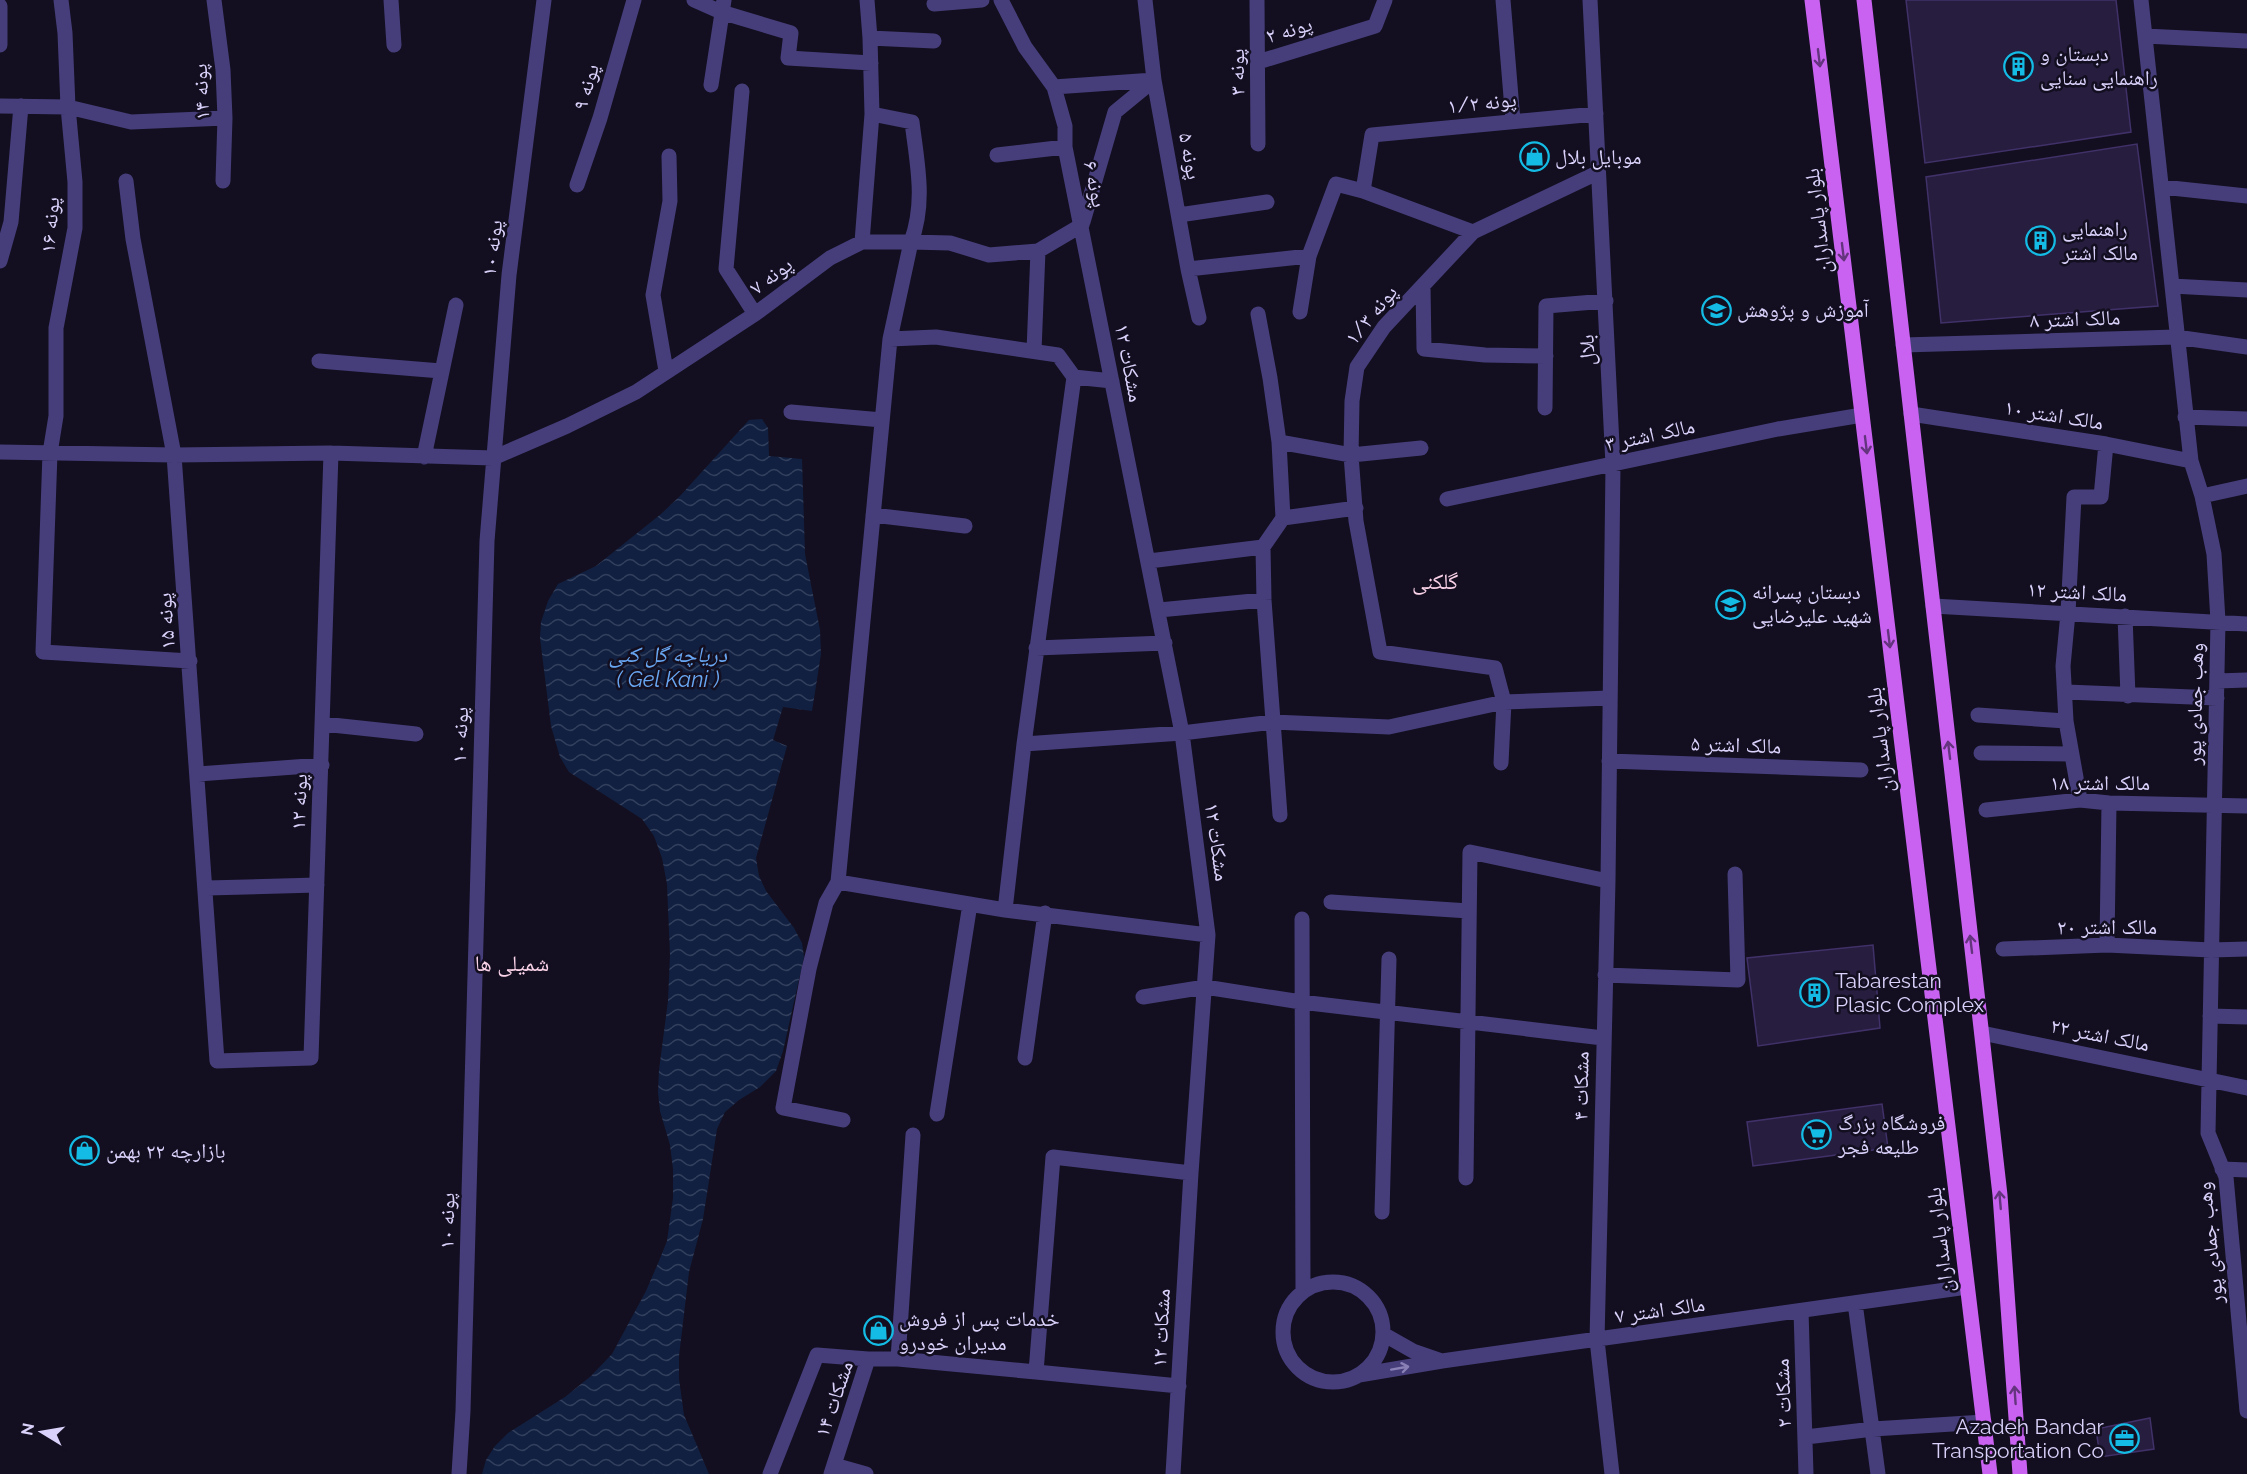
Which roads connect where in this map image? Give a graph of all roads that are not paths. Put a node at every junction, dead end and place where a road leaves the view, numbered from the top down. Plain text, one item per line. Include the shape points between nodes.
1 (61, 0) edge
2 (214, 0) edge
3 (391, 0) edge
4 (544, 0) edge
5 (634, 0) edge
6 (694, 0) edge
7 (867, 0) edge
8 (982, 0) edge
9 (1001, 0) edge
10 (1145, 0) edge
11 (1257, 0) edge
12 (1384, 0) edge
13 (1503, 0) edge
14 (1590, 0) edge
15 (1812, 0) edge
16 (1864, 0) edge
17 (2141, 0) edge
18 (933, 4) dead end
19 (0, 6) edge
20 (723, 6) edge
21 (2145, 36) junction
22 (870, 38) junction
23 (934, 41) dead end
24 (2247, 41) edge
25 (0, 45) edge
26 (394, 45) dead end
27 (1258, 62) junction
28 (871, 63) junction
29 (1154, 80) junction
30 (711, 85) dead end
31 (1054, 87) junction
32 (742, 91) dead end
33 (0, 106) edge
34 (21, 106) junction
35 (68, 107) junction
36 (872, 114) junction
37 (1596, 114) junction
38 (225, 118) junction
39 (1513, 121) junction
40 (1258, 144) dead end
41 (1065, 147) junction
42 (997, 155) dead end
43 (669, 156) dead end
44 (1597, 173) junction
45 (126, 182) dead end
46 (223, 182) dead end
47 (577, 185) dead end
48 (2162, 187) junction
49 (1363, 191) junction
50 (2247, 196) edge
51 (1267, 202) dead end
52 (1179, 215) junction
53 (1082, 225) junction
54 (1473, 232) junction
55 (862, 242) junction
56 (911, 242) junction
57 (1038, 251) junction
58 (1309, 256) junction
59 (0, 261) edge
60 (1188, 269) junction
61 (1423, 285) junction
62 (2172, 286) junction
63 (2247, 290) edge
64 (1606, 301) junction
65 (456, 305) dead end
66 (1300, 312) dead end
67 (755, 314) junction
68 (1258, 314) dead end
69 (1199, 318) dead end
70 (2176, 337) junction
71 (890, 339) junction
72 (1903, 345) junction
73 (2247, 347) edge
74 (1034, 351) junction
75 (1546, 356) junction
76 (319, 361) dead end
77 (441, 371) junction
78 (666, 371) junction
79 (1074, 377) junction
80 (1112, 381) junction
81 (1545, 408) dead end
82 (790, 412) dead end
83 (1911, 414) junction
84 (1862, 415) junction
85 (2185, 417) junction
86 (2247, 419) edge
87 (882, 420) junction
88 (1279, 442) junction
89 (2106, 444) junction
90 (1421, 448) dead end
91 (0, 452) edge
92 (50, 453) junction
93 (331, 453) junction
94 (174, 455) junction
95 (1351, 455) junction
96 (424, 457) junction
97 (493, 458) junction
98 (2191, 461) junction
99 (1613, 465) junction
100 (2247, 486) edge
101 (2202, 496) junction
102 (1447, 499) dead end
103 (1356, 508) junction
104 (873, 515) junction
105 (1283, 518) junction
106 (965, 526) dead end
107 (1263, 547) junction
108 (1149, 561) junction
109 (1264, 600) junction
110 (1933, 606) junction
111 (1159, 610) junction
112 (2068, 613) junction
113 (2125, 616) junction
114 (2218, 621) junction
115 (2247, 624) edge
116 (1165, 643) junction
117 (1036, 648) junction
118 (190, 661) junction
119 (2247, 680) edge
120 (2217, 681) junction
121 (2066, 693) junction
122 (2128, 696) junction
123 (1610, 698) junction
124 (2217, 698) junction
125 (1504, 702) junction
126 (1978, 715) dead end
127 (2066, 721) junction
128 (1273, 722) junction
129 (323, 724) junction
130 (1182, 733) junction
131 (416, 734) dead end
132 (1024, 744) junction
133 (1981, 753) dead end
134 (2071, 754) junction
135 (1609, 761) junction
136 (1501, 763) dead end
137 (322, 765) junction
138 (1861, 770) dead end
139 (198, 774) junction
140 (2080, 800) junction
141 (2109, 803) junction
142 (2214, 806) junction
143 (2247, 806) edge
144 (1986, 810) dead end
145 (1280, 815) dead end
146 (1735, 874) dead end
147 (1608, 881) junction
148 (838, 882) junction
149 (317, 885) junction
150 (207, 888) junction
151 (1331, 902) dead end
152 (970, 904) junction
153 (1005, 910) junction
154 (1469, 911) junction
155 (1045, 914) junction
156 (1302, 919) dead end
157 (1208, 935) junction
158 (2107, 945) junction
159 (2247, 949) edge
160 (2003, 950) dead end
161 (2211, 950) junction
162 (1389, 959) dead end
163 (1605, 975) junction
164 (1205, 987) junction
165 (1143, 997) dead end
166 (1301, 1002) junction
167 (1387, 1013) junction
168 (2210, 1016) junction
169 (2247, 1017) edge
170 (1469, 1022) junction
171 (1982, 1033) junction
172 (1603, 1038) junction
173 (1025, 1058) dead end
174 (218, 1061) joint
175 (2209, 1078) junction
176 (2247, 1088) edge
177 (937, 1114) dead end
178 (843, 1120) dead end
179 (913, 1135) dead end
180 (2222, 1169) junction
181 (2247, 1170) edge
182 (1191, 1173) junction
183 (1466, 1178) dead end
184 (1382, 1212) dead end
185 (1967, 1287) junction
186 (1303, 1292) junction
187 (1855, 1304) junction
188 (1801, 1311) junction
189 (1383, 1334) junction
190 (1597, 1340) junction
191 (868, 1359) junction
192 (898, 1359) junction
193 (1442, 1361) junction
194 (1036, 1372) junction
195 (1359, 1375) junction
196 (1179, 1386) junction
197 (2247, 1411) edge
198 (1984, 1422) junction
199 (1873, 1429) junction
200 (1806, 1437) junction
201 (833, 1470) edge
202 (459, 1474) edge
203 (770, 1474) edge
204 (866, 1474) edge
205 (1173, 1474) edge
206 (1612, 1474) edge
207 (1806, 1474) edge
208 (1878, 1474) edge
209 (1990, 1474) edge
210 (2020, 1474) edge

1 - 35 street, پونه ۱۶
2 - 38 street, پونه ۱۴
3 - 26 street
4 - 97 street, پونه ۱۰ via 509,275
5 - 47 street, پونه ۹
6 - 20 street
7 - 22 street
8 - 18 street
9 - 31 street, پونه ۶ via 1025,48
10 - 29 street, پونه ۵
11 - 27 street, پونه ۳
12 - 27 street, پونه ۲ via 1375,26
13 - 39 street
14 - 37 street, بلال
15 -> 84 main road, بلوار پاسداران
16 - 72 main road
17 - 21 street, وهب جمادی پور
19 - 25 street
20 - 28 street via 791,33 788,58
20 - 30 street
21 - 24 street
21 - 48 street, وهب جمادی پور
22 - 23 street
22 - 28 street
27 - 40 street, پونه ۳
28 - 36 street
29 - 31 street
29 - 52 street, پونه ۵
29 - 53 street via 1115,112
31 - 41 street, پونه ۶ via 1065,126
32 - 67 street via 726,269
33 - 34 street
34 - 35 street
34 - 59 street via 11,222
35 - 38 street via 131,122
35 - 92 street, پونه ۱۶ via 75,228 56,328 56,416
36 - 55 street
36 - 56 street via 912,122 921,195 918,224
37 - 39 street, پونه ۱/۲
37 - 44 street, بلال
38 - 46 street, پونه ۱۴
39 - 49 street, پونه ۱/۲ via 1372,135
41 - 42 street
41 - 53 street, پونه ۶
43 - 78 street via 670,201 654,295
44 - 54 street, پونه ۱/۳
44 - 64 street, بلال
45 - 94 street, پونه ۱۵
48 - 50 street
48 - 62 street, وهب جمادی پور
49 - 54 street
49 - 58 street via 1336,184
51 - 52 street
52 - 60 street, پونه ۵
53 - 57 street, پونه ۶
53 - 80 street, مشکات ۱۲
54 - 61 street, پونه ۱/۳
55 - 56 street, پونه ۶
55 - 67 street, پونه ۷ via 830,258
56 - 57 street, پونه ۶ via 950,243 989,255
56 - 71 street
57 - 74 street
58 - 60 street
58 - 66 street
60 - 69 street, پونه ۵
61 - 75 street via 1424,349
61 - 95 street, پونه ۱/۳ via 1384,327 1356,367
62 - 63 street
62 - 70 street, وهب جمادی پور
64 - 75 street via 1546,306
64 - 99 street, بلال
65 - 77 street
67 - 78 street, پونه ۷
68 - 88 street
70 - 72 street, مالک اشتر ۸
70 - 73 street, مالک اشتر ۸
70 - 85 street, وهب جمادی پور
71 - 74 street via 936,337
71 - 87 street
72 - 83 main road
74 - 79 street via 1058,355
75 - 81 street
76 - 77 street
77 - 96 street
78 - 97 street, پونه ۷ via 620,401
79 - 80 street
79 - 117 street
80 - 108 street, مشکات ۱۲
82 - 87 street
83 - 89 street, مالک اشتر ۱۰
83 - 110 main road
84 - 99 street, مالک اشتر ۳
84 -> 185 main road, بلوار پاسداران
85 - 86 street
85 - 98 street, وهب جمادی پور
87 - 104 street
88 - 95 street
88 - 105 street
89 - 98 street, مالک اشتر ۱۰
89 - 112 street via 2101,497 2074,496
90 - 95 street
91 - 92 street
92 - 94 street
92 - 118 street, پونه ۱۶ via 43,652
93 - 94 street
93 - 96 street
93 - 129 street, پونه ۱۲
94 - 118 street, پونه ۱۵
95 - 103 street, پونه ۱/۳
96 - 97 street
97 - 202 street, پونه ۱۰ via 487,541
98 - 101 street, وهب جمادی پور
99 - 102 street, مالک اشتر ۳
99 - 123 street, بلال
100 - 101 street
101 - 114 street, وهب جمادی پور via 2214,554
103 - 105 street
103 - 125 street, پونه ۱/۳ via 1380,652 1495,668
104 - 106 street
104 - 148 street
105 - 107 street
107 - 108 street
107 - 109 street
108 - 111 street, مشکات ۱۲
109 - 111 street
109 - 128 street
110 - 112 street, مالک اشتر ۱۲
171 -> 110 main road
111 - 116 street, مشکات ۱۲
112 - 113 street, مالک اشتر ۱۲
112 - 121 street via 2063,666
113 - 114 street, مالک اشتر ۱۲
113 - 122 street
114 - 115 street, مالک اشتر ۱۲
114 - 120 street, وهب جمادی پور
116 - 117 street
116 - 130 street, مشکات ۱۲
117 - 132 street
118 - 139 street, پونه ۱۵
119 - 120 street
120 - 124 street, وهب جمادی پور
121 - 122 street
121 - 127 street
122 - 124 street
123 - 125 street
123 - 135 street, مشکات ۴
124 - 142 street, وهب جمادی پور
125 - 128 street via 1389,727
125 - 136 street
126 - 127 street
127 - 134 street
128 - 130 street
128 - 145 street
129 - 131 street
129 - 137 street, پونه ۱۲
130 - 132 street
130 - 157 street, مشکات ۱۲
132 - 153 street
133 - 134 street
134 - 140 street
135 - 138 street, مالک اشتر ۵
135 - 147 street, مشکات ۴
137 - 139 street
137 - 149 street, پونه ۱۲
139 - 150 street, پونه ۱۵
140 - 141 street, مالک اشتر ۱۸
140 - 144 street, مالک اشتر ۱۸
141 - 142 street, مالک اشتر ۱۸
141 - 158 street
142 - 143 street, مالک اشتر ۱۸
142 - 161 street, وهب جمادی پور
146 - 163 street via 1738,980
147 - 154 street via 1470,852
147 - 163 street, مشکات ۴
148 - 152 street
148 - 178 street via 826,903 809,969 783,1108
149 - 150 street
149 - 174 street, پونه ۱۲ via 311,1058
150 - 174 street, پونه ۱۵
151 - 154 street
152 - 153 street
152 - 177 street
153 - 155 street
154 - 170 street
155 - 157 street
155 - 173 street
156 - 166 street
157 - 164 street, مشکات ۱۲
158 - 160 street, مالک اشتر ۲۰
158 - 161 street, مالک اشتر ۲۰
159 - 161 street, مالک اشتر ۲۰
161 - 168 street, وهب جمادی پور
162 - 167 street
163 - 172 street, مشکات ۴
164 - 165 street
164 - 166 street
164 - 182 street, مشکات ۱۲
166 - 167 street
166 - 186 street
167 - 170 street
167 - 184 street
168 - 169 street
168 - 175 street, وهب جمادی پور
170 - 172 street
170 - 183 street
171 - 175 street, مالک اشتر ۲۲
210 -> 171 main road via 2000,1195
172 - 190 street, مشکات ۴
175 - 176 street, مالک اشتر ۲۲
175 - 180 street, وهب جمادی پور via 2208,1133
179 - 192 street
180 - 181 street
180 - 197 street, وهب جمادی پور via 2226,1178
182 - 194 street via 1053,1157
182 - 196 street, مشکات ۱۲
185 - 187 street, مالک اشتر ۷
185 - 198 main road, بلوار پاسداران
186 - 189 street via 1329,1281 1361,1290 1374,1302
186 - 195 street via 1288,1308 1283,1323 1288,1356 1298,1369 1327,1383 1344,1382
187 - 188 street, مالک اشتر ۷
187 - 199 street
188 - 190 street, مالک اشتر ۷
188 - 200 street, مشکات ۲
189 - 193 street via 1413,1352
189 - 195 street via 1372,1365
190 - 193 street, مالک اشتر ۷
190 - 206 street, مشکات ۴
191 - 192 street, مشکات ۱۴
191 - 201 street, مشکات ۱۴
191 - 203 street via 818,1355
192 - 194 street, مشکات ۱۴
195 -> 193 street, مالک اشتر ۷
194 - 196 street, مشکات ۱۴
196 - 205 street, مشکات ۱۲
198 - 199 street
198 - 209 main road, بلوار پاسداران
199 - 200 street
199 - 208 street
200 - 207 street, مشکات ۲
201 - 204 street

